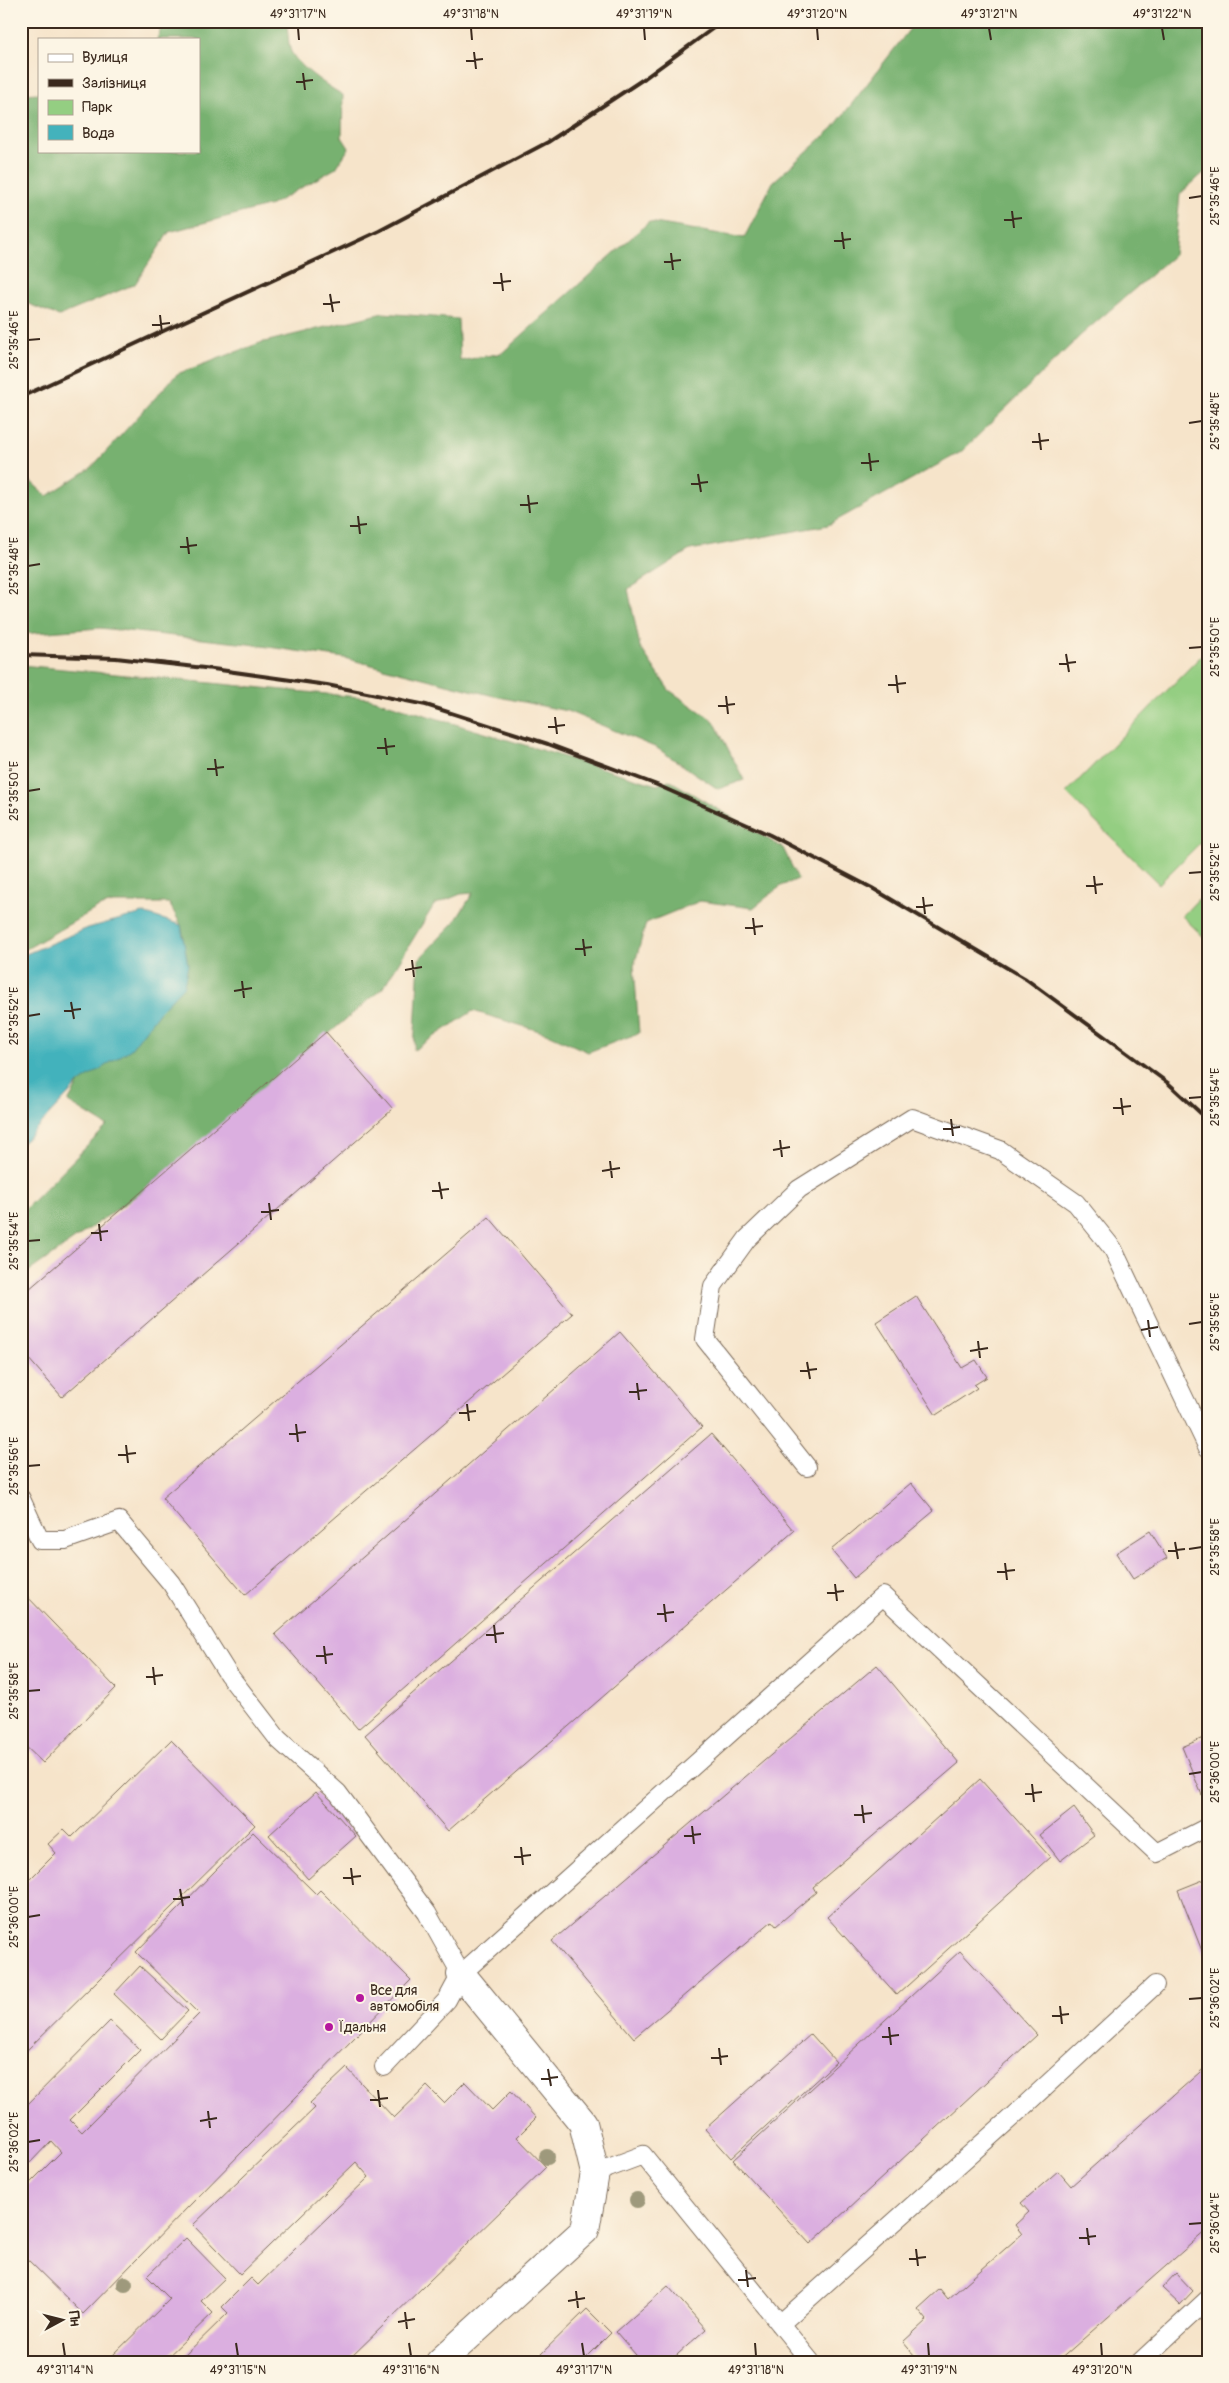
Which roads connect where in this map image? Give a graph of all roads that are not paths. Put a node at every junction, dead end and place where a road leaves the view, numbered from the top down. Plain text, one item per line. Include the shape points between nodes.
1 (1208, 1448) edge
2 (807, 1467) dead end
3 (21, 1499) edge
4 (1208, 1828) edge
5 (462, 1974) junction
6 (1155, 1985) dead end
7 (384, 2067) dead end
8 (596, 2173) junction
9 (1208, 2300) edge
10 (780, 2324) junction
11 (440, 2362) edge
12 (811, 2362) edge
13 (1140, 2362) edge

1 - 2 lane via 1113,1250 1076,1203 1000,1150 912,1118 799,1189 747,1239 713,1286 705,1339
3 - 5 lane via 40,1540 65,1540 119,1521 171,1583 228,1674 278,1739 338,1793 427,1913
4 - 5 lane via 1157,1852 883,1596
5 - 7 lane via 447,2000
5 - 8 street via 583,2123
6 - 10 lane
8 - 10 lane via 643,2155
8 - 11 street via 585,2230
9 - 13 lane
10 - 12 lane

